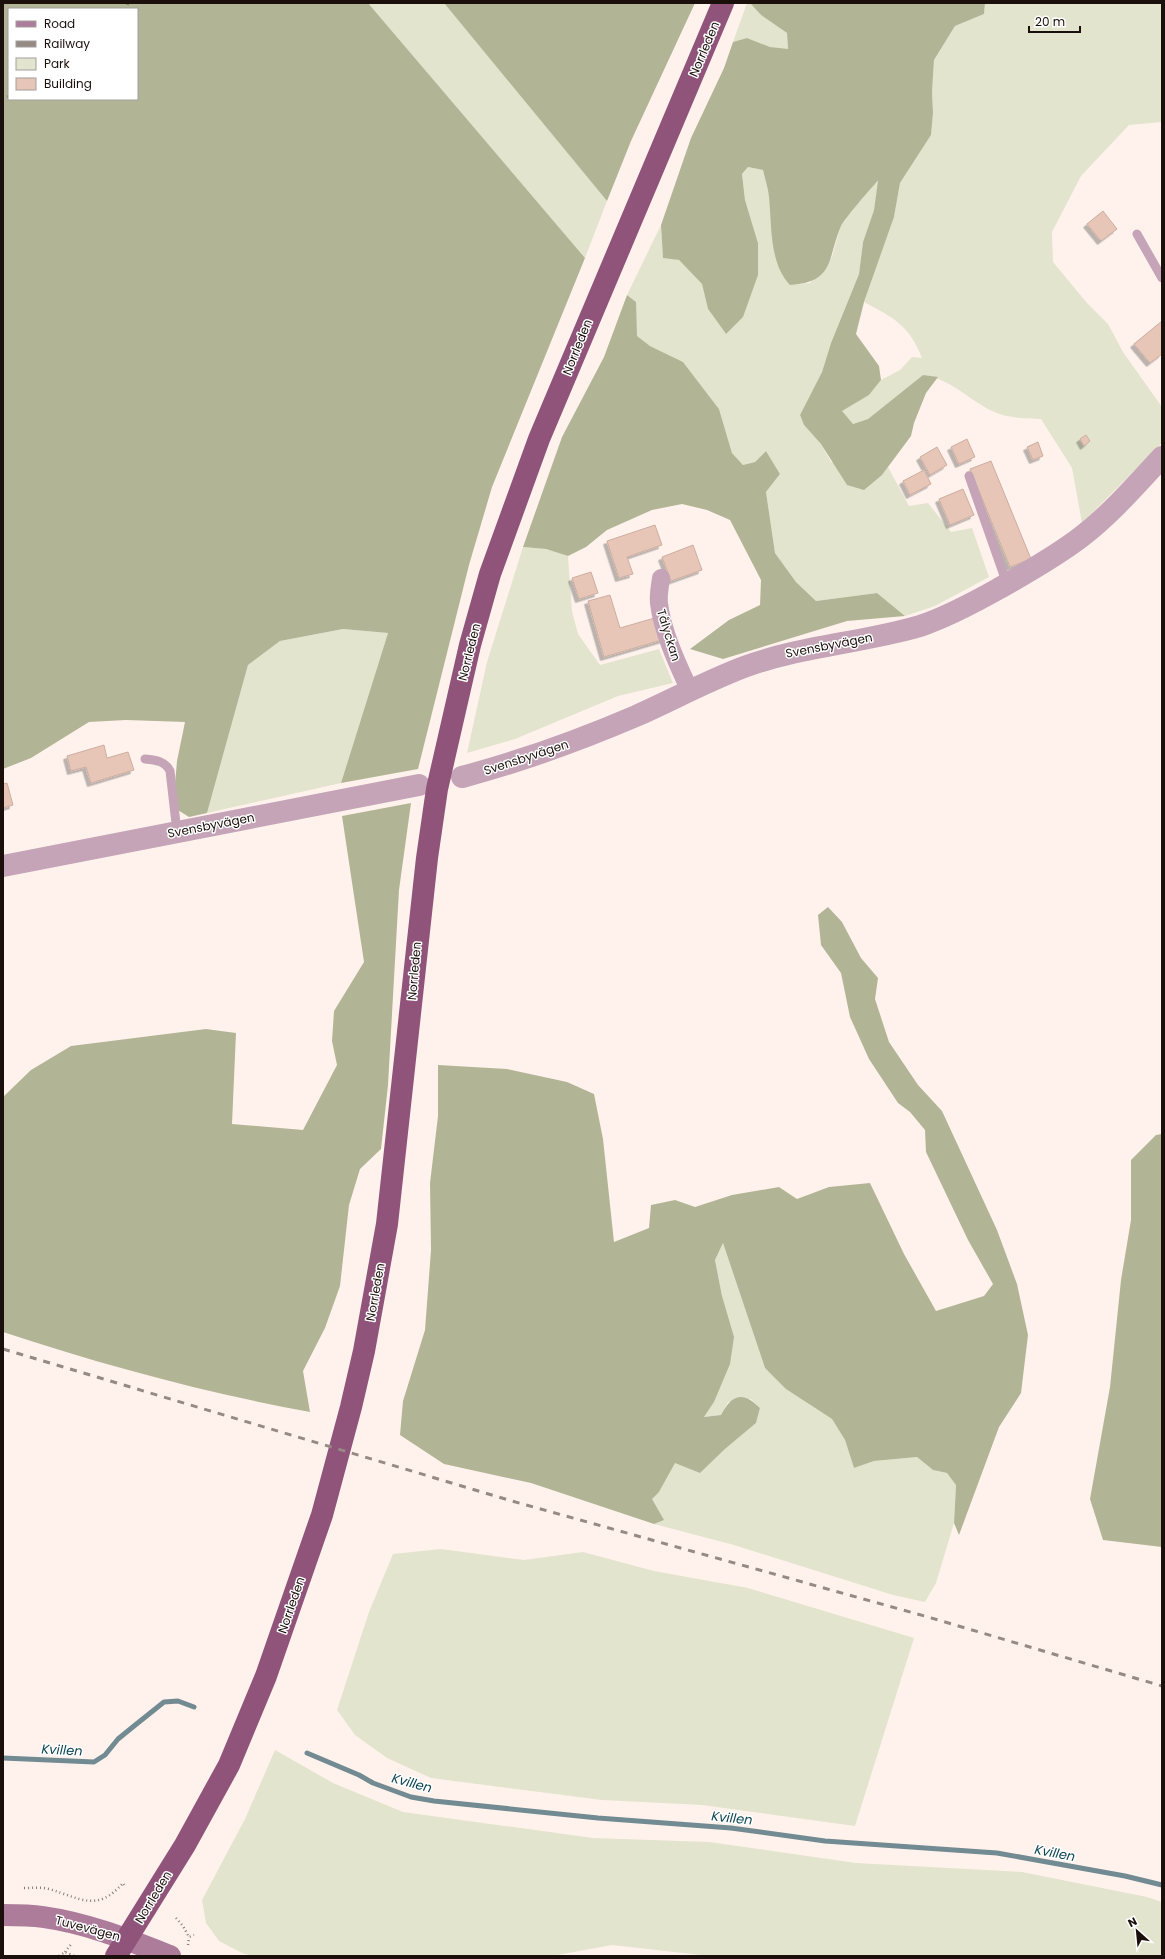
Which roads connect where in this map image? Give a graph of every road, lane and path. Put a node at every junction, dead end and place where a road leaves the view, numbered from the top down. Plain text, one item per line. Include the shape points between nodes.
1 (723, 3) edge
2 (1137, 234) dead end
3 (1162, 278) edge
4 (1162, 457) edge
5 (968, 476) dead end
6 (661, 578) dead end
7 (1007, 584) junction
8 (690, 691) junction
9 (145, 759) dead end
10 (462, 777) dead end
11 (419, 785) dead end
12 (177, 832) junction
13 (3, 866) edge
14 (126, 1886) dead end
15 (24, 1888) dead end
16 (3, 1915) edge
17 (176, 1918) dead end
18 (194, 1935) dead end
19 (189, 1937) junction
20 (74, 1940) dead end
21 (188, 1944) dead end
22 (122, 1948) edge
23 (66, 1952) junction
24 (59, 1956) edge
25 (74, 1956) edge
26 (170, 1956) edge

1 - 22 highway, Norrleden via 539,439 490,574 470,645 437,789 427,858 387,1224 364,1351 322,1515 266,1676 229,1765 185,1845
2 - 3 lane
4 - 7 street, Svensbyvägen via 1088,532 1053,557
5 - 7 lane
6 - 8 street, Tålyckan via 659,601 662,618 674,656
7 - 8 street, Svensbyvägen via 959,610 921,625 891,634 780,655 730,672
8 - 10 street, Svensbyvägen via 577,740 513,763
9 - 12 lane via 167,764
11 - 12 street, Svensbyvägen
12 - 13 street, Svensbyvägen
14 - 15 path via 123,1883 110,1896 88,1904 48,1889
16 - 22 main road, Tuvevägen via 43,1917 62,1921
17 - 19 path
18 - 19 path
19 - 21 path
20 - 23 path
22 - 26 main road, Tuvevägen
23 - 24 path
23 - 25 path

